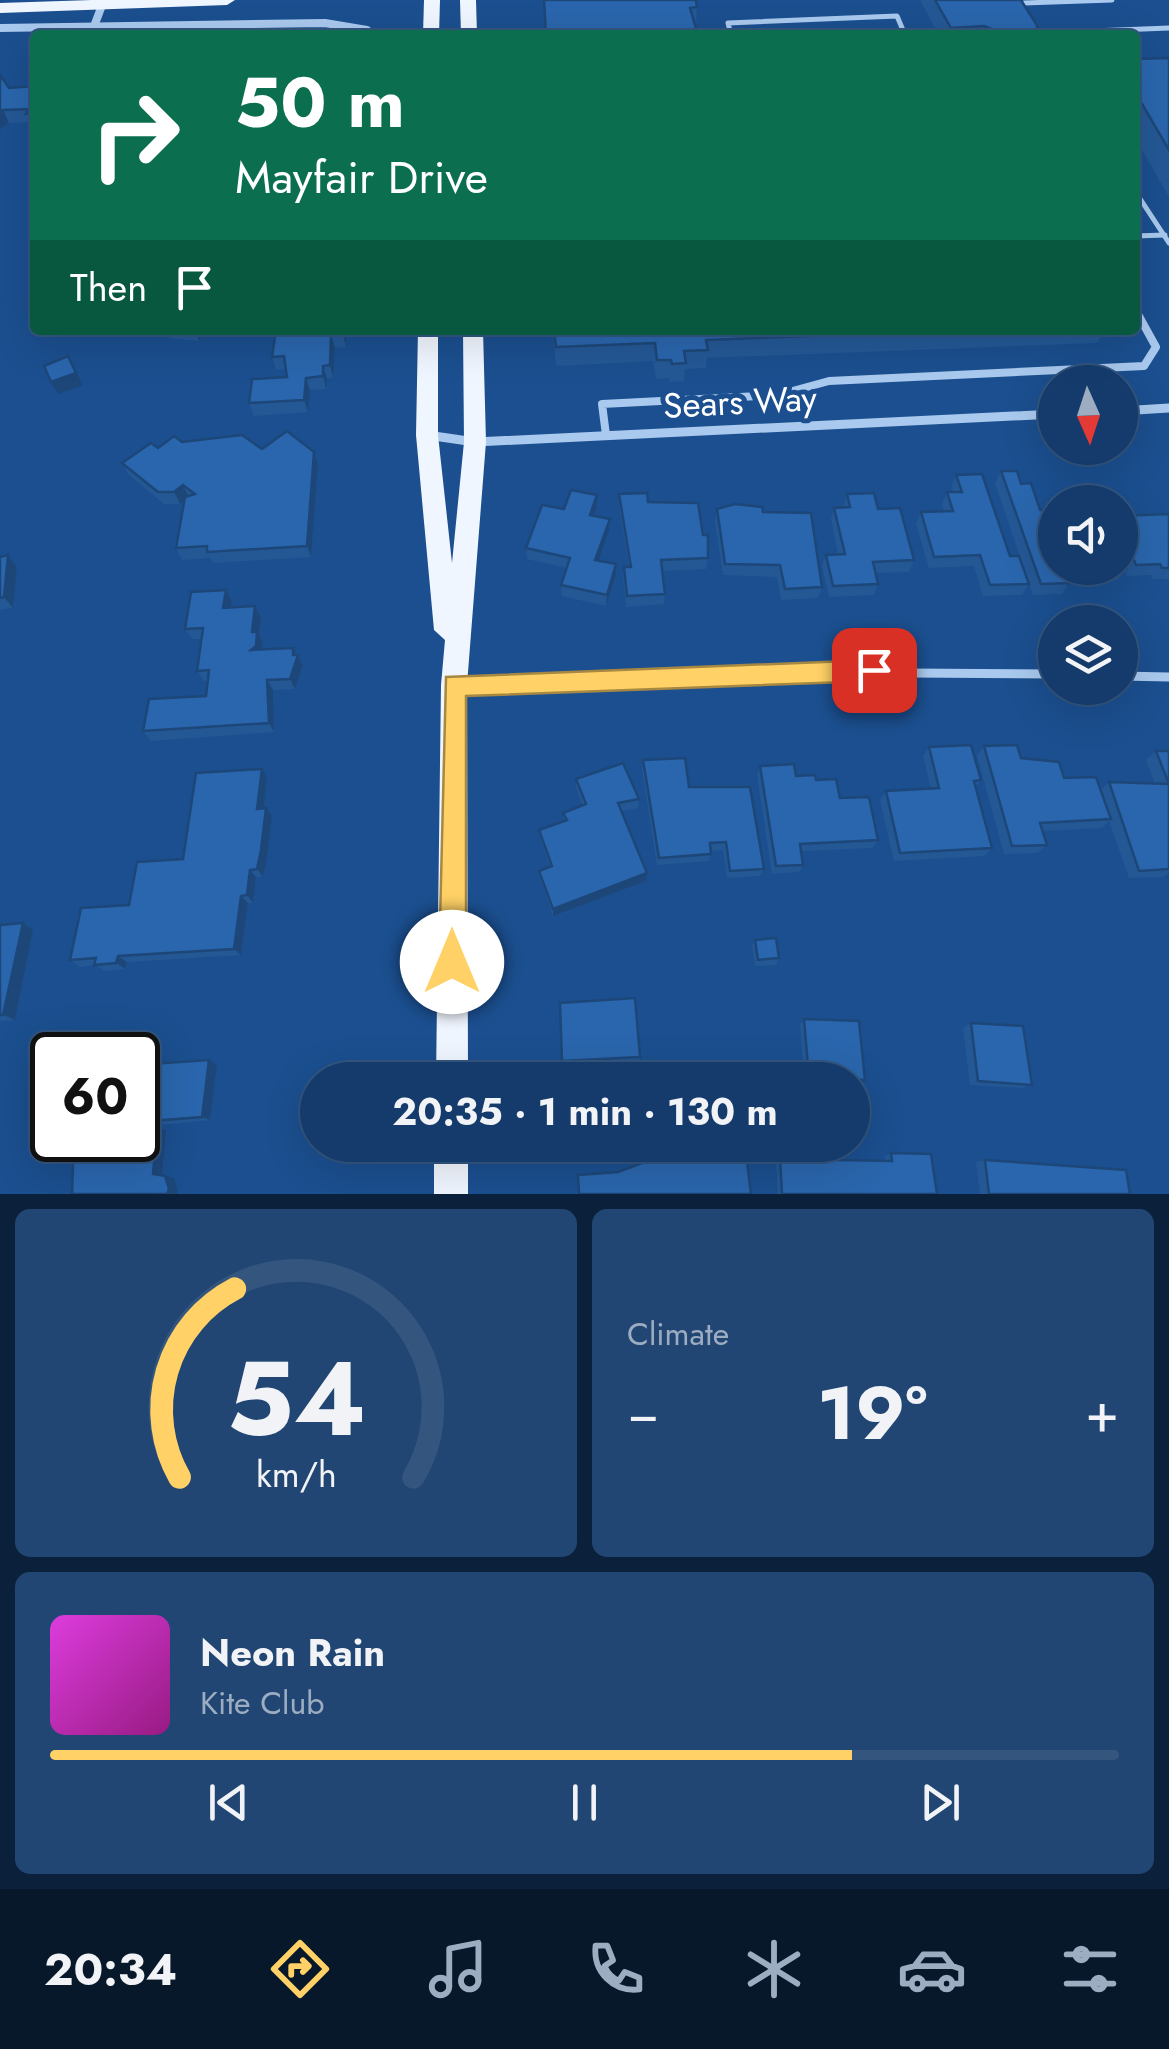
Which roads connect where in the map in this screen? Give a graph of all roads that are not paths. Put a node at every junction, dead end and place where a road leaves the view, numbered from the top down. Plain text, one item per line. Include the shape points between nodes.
1 (227, 0) edge
2 (432, 0) edge
3 (468, 0) edge
4 (1112, 0) edge
5 (103, 2) edge
6 (1022, 2) edge
7 (0, 8) edge
8 (0, 28) edge
9 (1169, 28) edge
10 (93, 30) junction
11 (367, 30) dead end
12 (431, 30) edge
13 (469, 30) edge
14 (730, 30) edge
15 (903, 30) edge
16 (1039, 30) edge
17 (1126, 30) edge
18 (1140, 198) edge
19 (1140, 236) edge
20 (1167, 239) edge
21 (1140, 318) edge
22 (428, 335) edge
23 (473, 335) edge
24 (1169, 408) edge
25 (1138, 410) edge
26 (1038, 415) edge
27 (427, 435) junction
28 (606, 436) junction
29 (474, 442) junction
30 (1038, 674) edge
31 (1138, 676) edge
32 (1169, 677) edge
33 (454, 685) junction
34 (452, 1062) edge
35 (452, 1162) edge
36 (451, 1194) edge

1 - 5 main road
2 - 12 main road
3 - 13 main road
4 - 6 lane
5 - 7 main road
5 - 10 street
6 - 16 lane
8 - 10 street
9 - 17 lane
10 - 11 street via 324,22
14 - 15 lane via 728,23 897,16
18 - 20 lane
19 - 20 lane
21 - 28 lane via 1156,348 1144,366 829,381 778,395 602,404
22 - 27 main road
23 - 29 main road
24 - 25 street
26 - 28 street, Sears Way
27 - 29 street, Sears Way
27 - 33 main road
28 - 29 street, Sears Way
29 - 33 main road
30 - 33 street via 750,672
31 - 32 street
33 - 34 main road
35 - 36 main road

